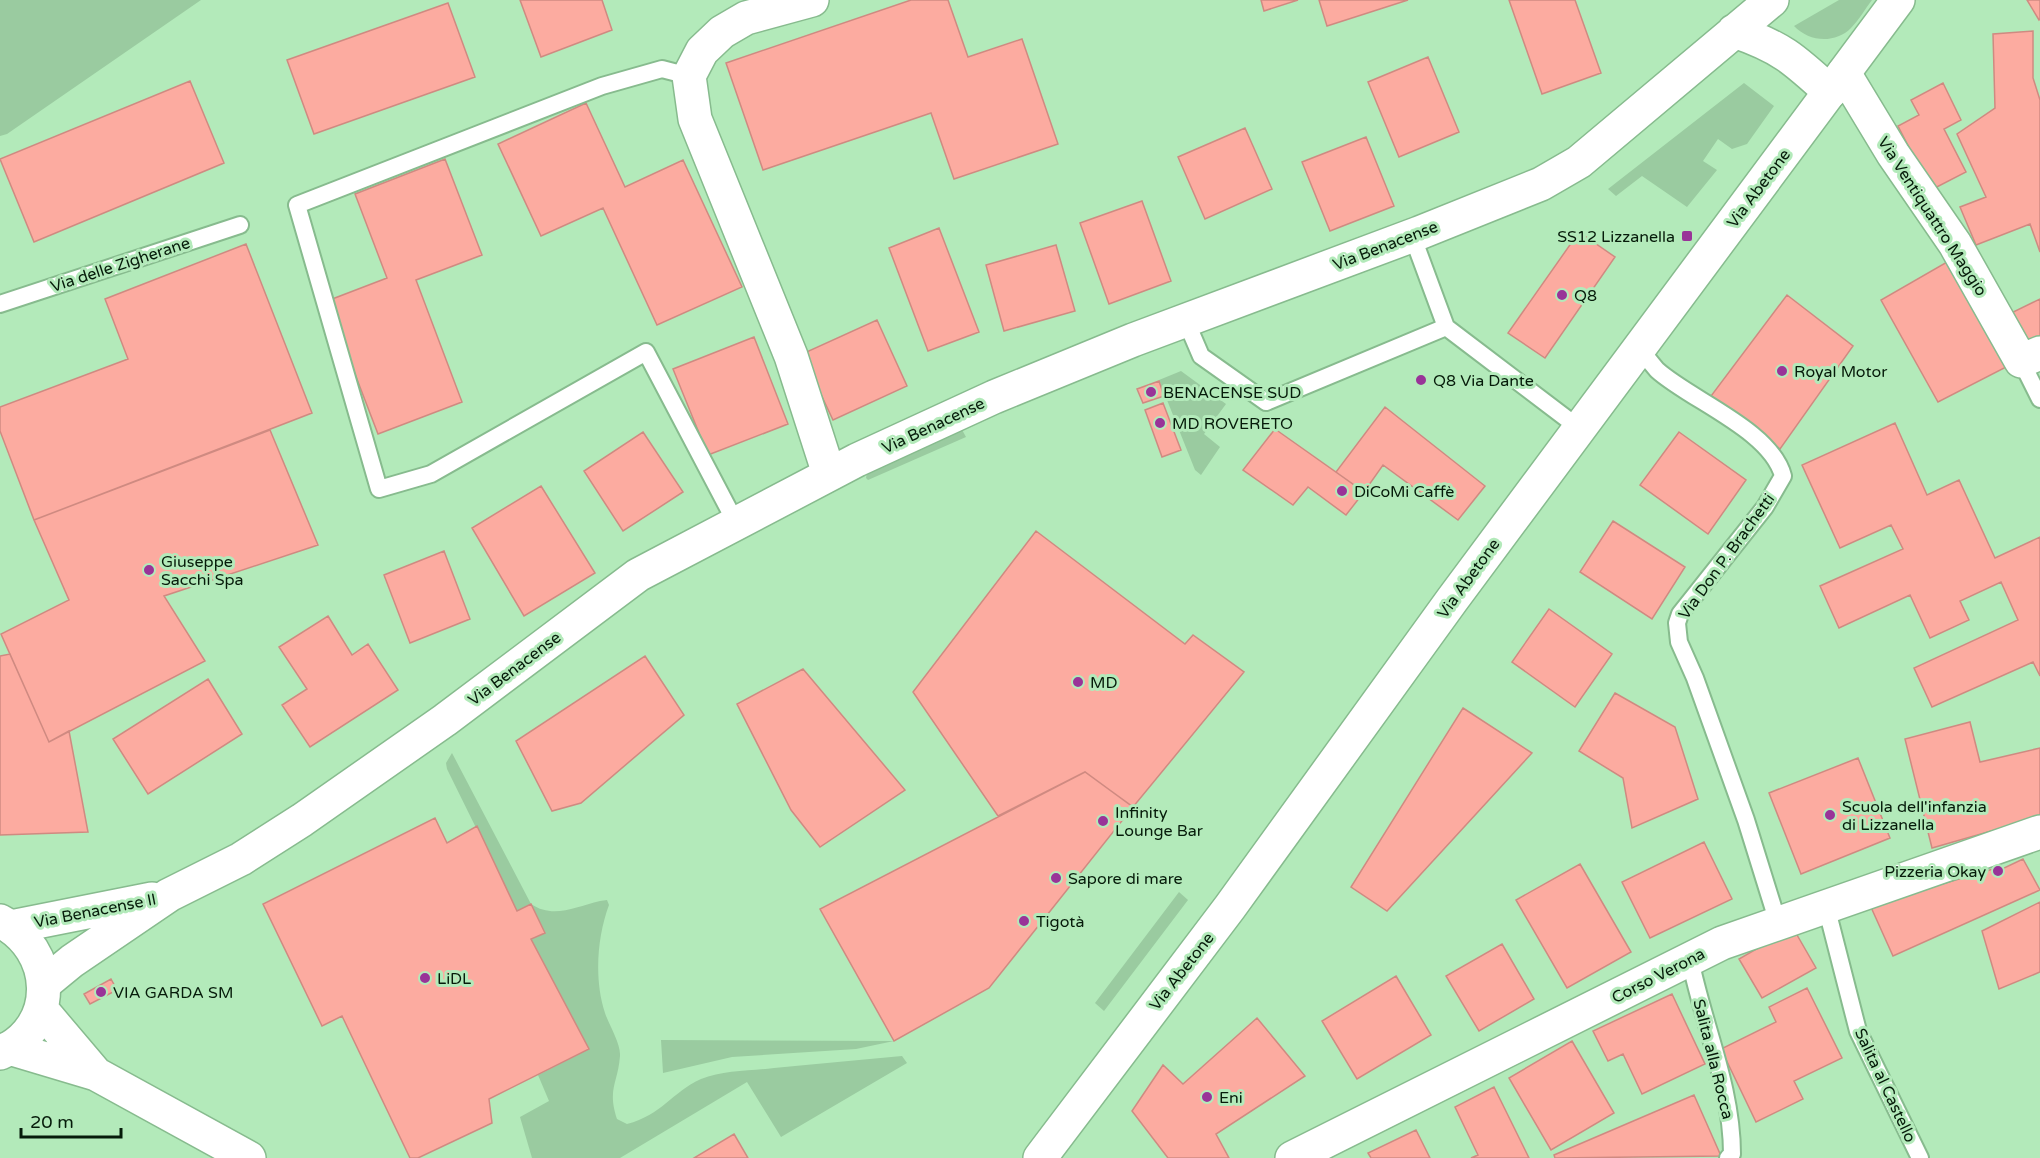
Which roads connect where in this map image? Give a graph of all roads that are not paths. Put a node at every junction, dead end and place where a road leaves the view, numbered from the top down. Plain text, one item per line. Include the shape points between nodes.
1 (812, 0) edge
2 (1751, 0) edge
3 (1772, 0) edge
4 (1898, 0) edge
5 (1734, 31) junction
6 (688, 76) junction
7 (1837, 82) junction
8 (240, 225) dead end
9 (1412, 235) junction
10 (0, 304) edge
11 (1186, 321) junction
12 (1446, 327) junction
13 (1639, 348) junction
14 (2031, 357) edge
15 (2040, 399) edge
16 (1579, 429) junction
17 (829, 474) junction
18 (736, 523) junction
19 (2040, 832) edge
20 (169, 895) junction
21 (1827, 906) junction
22 (1778, 923) junction
23 (6, 924) edge
24 (1690, 959) junction
25 (42, 997) junction
26 (3, 1054) edge
27 (96, 1074) junction
28 (249, 1158) edge
29 (1040, 1158) edge
30 (1292, 1158) edge
31 (1728, 1158) edge
32 (1920, 1158) edge

1 - 6 street via 746,18 722,32 702,51
2 - 5 street
3 - 5 street, Via Benacense
4 - 7 street, Via Abetone
5 - 7 street via 1768,43
5 - 9 street, Via Benacense via 1579,162 1541,184
6 - 17 street via 695,119 790,356
6 - 18 lane via 662,69 602,86 297,205 379,489 431,474 645,352
7 - 13 street, Via Abetone
7 - 14 street, Via Ventiquattro Maggio via 1893,154
8 - 10 lane, Via delle Zigherane
9 - 11 street, Via Benacense
9 - 12 lane
11 - 12 lane via 1201,356 1266,402
11 - 17 street, Via Benacense via 994,397
12 - 16 lane
13 - 16 street, Via Abetone
13 - 22 lane, Via Don P. Brachetti via 1658,370 1710,404 1764,447 1779,463 1783,476 1765,507 1680,614 1677,623 1679,642 1746,820
14 - 15 lane
16 - 29 street, Via Abetone via 1230,907
17 - 18 street, Via Benacense
18 - 20 street, Via Benacense via 638,575 445,720 302,820 241,859
19 - 21 street, Corso Verona
20 - 23 street, Via Benacense II
20 - 25 street, Via Benacense II via 72,961
21 - 22 street, Corso Verona
21 - 32 lane, Salita al Castello via 1858,1031
22 - 24 street, Corso Verona
23 - 25 street via 25,938 35,952 41,967
24 - 30 street, Corso Verona
24 - 31 lane, Salita alla Rocca via 1701,1013 1728,1101 1732,1134 1732,1154
25 - 26 street, Via Benacense II via 28,1032
25 - 27 street
26 - 27 street
27 - 28 street

